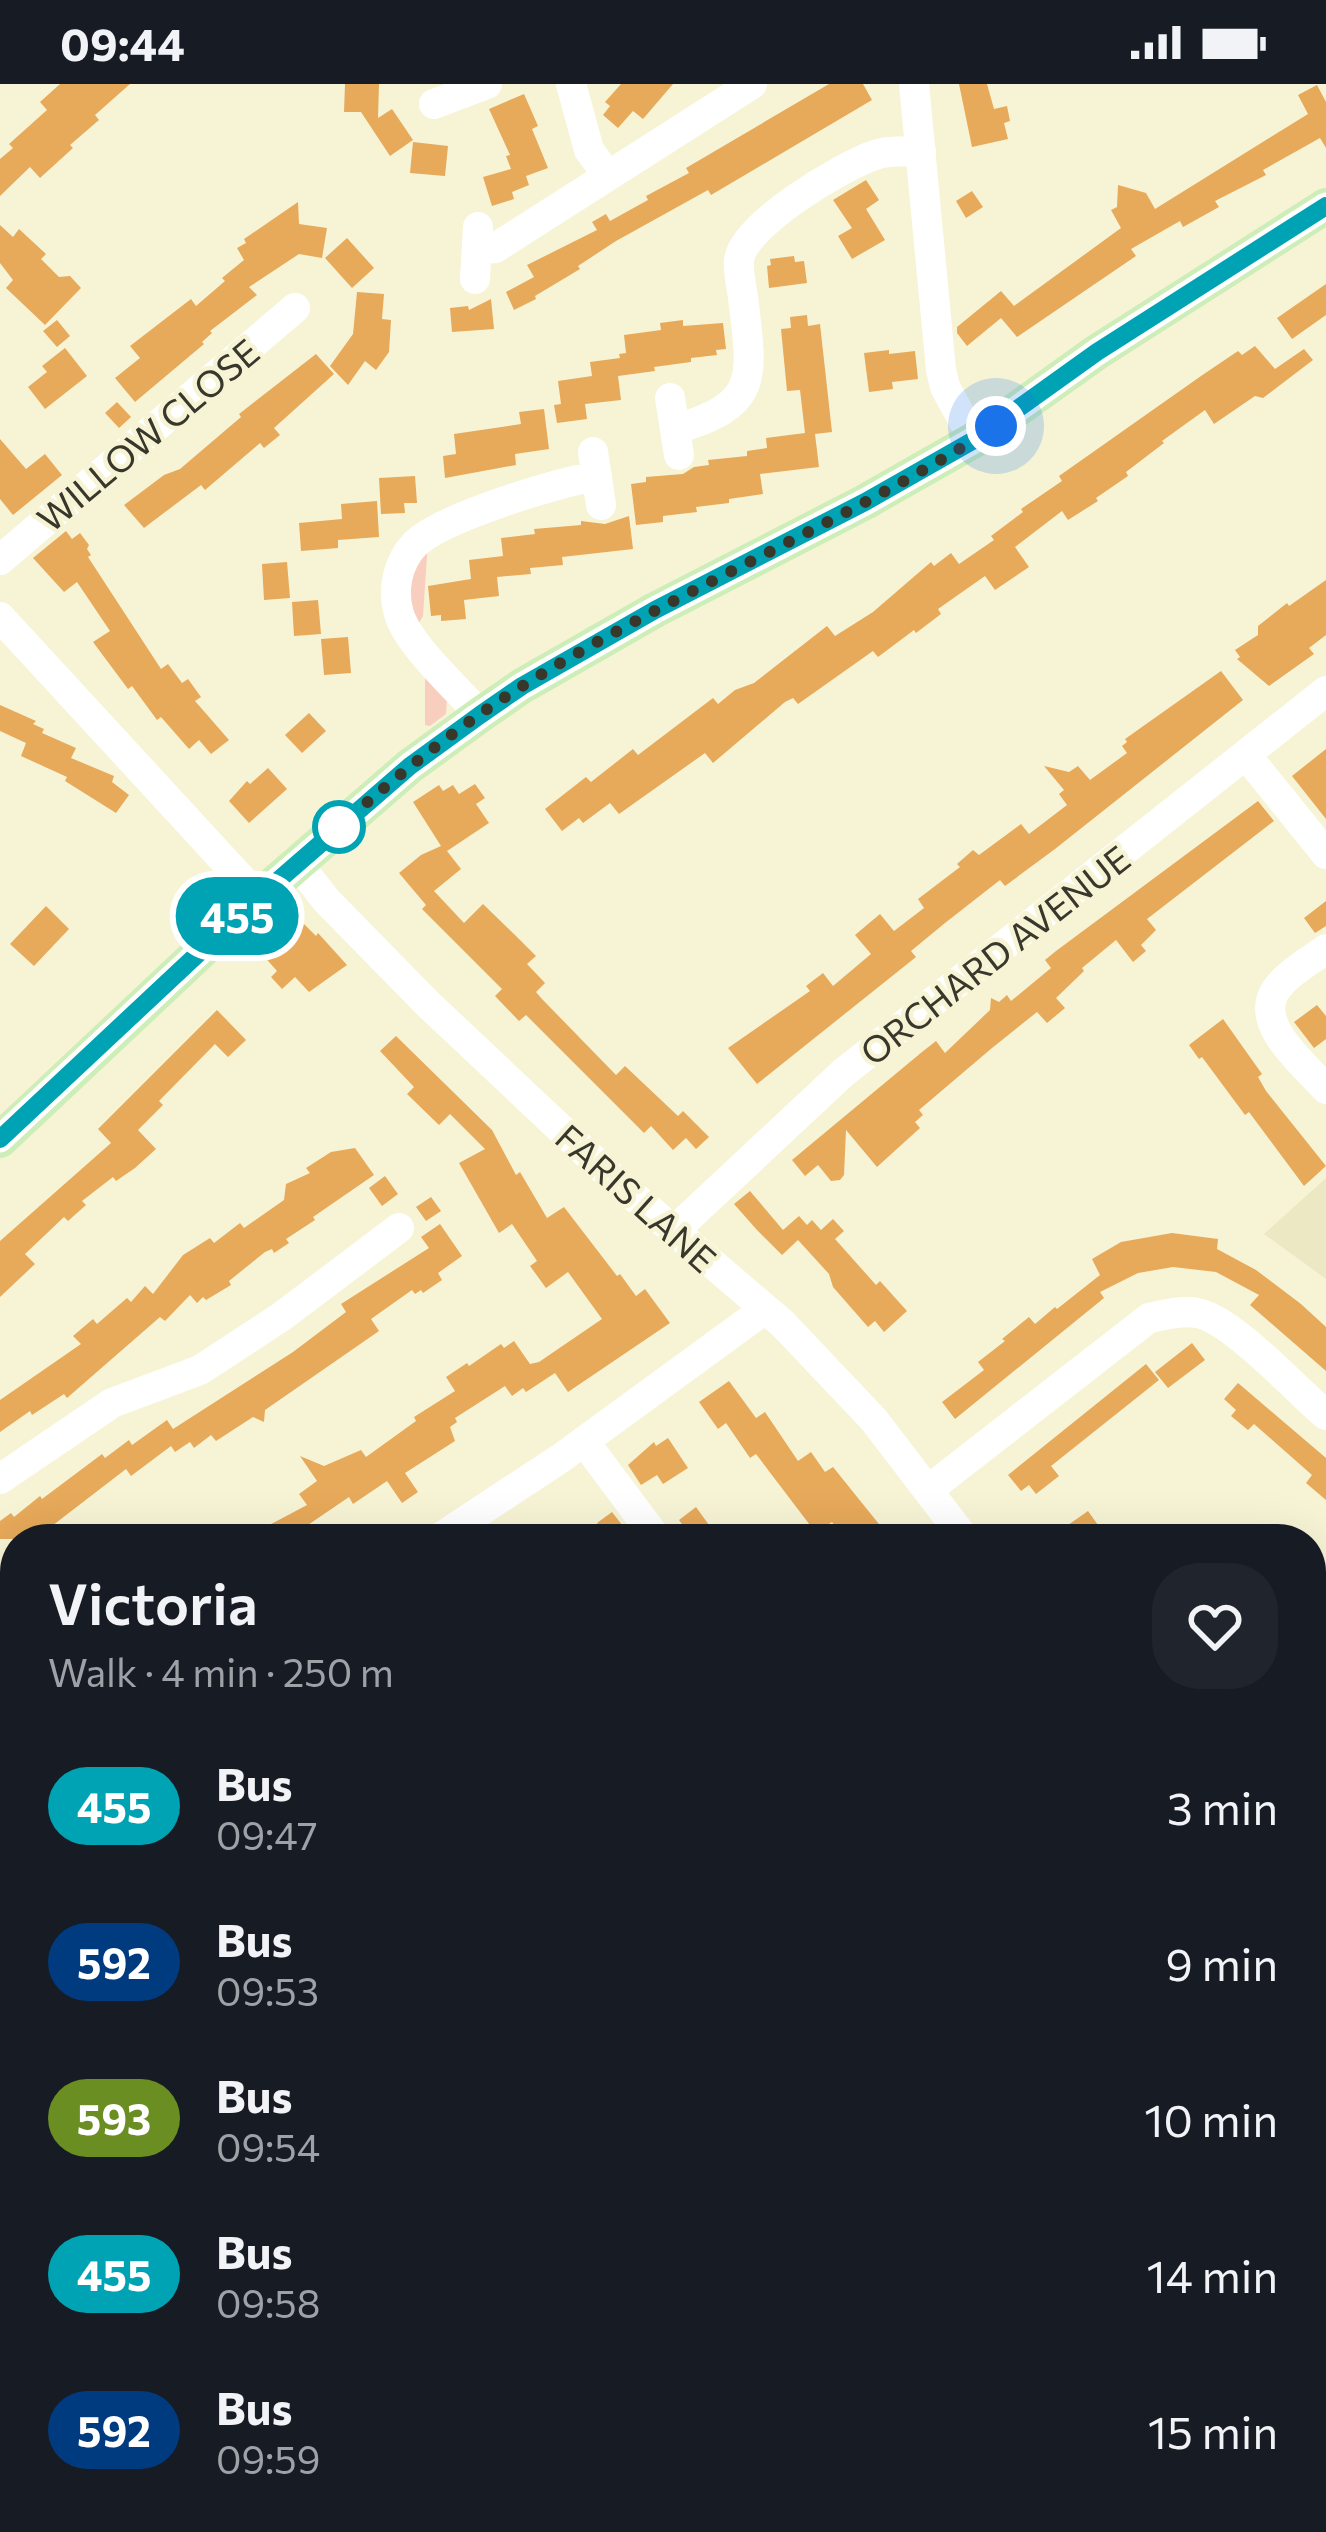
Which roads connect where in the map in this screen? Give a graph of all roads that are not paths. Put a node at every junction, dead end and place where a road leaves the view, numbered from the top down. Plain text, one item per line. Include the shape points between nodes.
1 (487, 84) edge
2 (571, 84) edge
3 (752, 84) edge
4 (914, 84) edge
5 (444, 95) edge
6 (921, 151) junction
7 (608, 176) junction
8 (1326, 206) edge
9 (477, 252) dead end
10 (301, 305) dead end
11 (670, 398) dead end
12 (974, 440) junction
13 (597, 478) dead end
14 (0, 560) edge
15 (0, 617) edge
16 (1326, 691) edge
17 (480, 715) junction
18 (1246, 755) junction
19 (1326, 854) edge
20 (298, 864) junction
21 (258, 897) junction
22 (1326, 949) edge
23 (1322, 1095) edge
24 (0, 1140) edge
25 (399, 1228) dead end
26 (674, 1231) junction
27 (765, 1309) junction
28 (1326, 1415) edge
29 (584, 1441) junction
30 (0, 1479) edge
31 (928, 1490) junction
32 (460, 1524) edge
33 (646, 1524) edge
34 (953, 1524) edge

1 - 5 street
2 - 7 street via 590,150
3 - 7 street
4 - 6 street
6 - 11 street via 878,153 754,230 739,261 749,374 732,405 677,442
6 - 12 street via 941,370
7 - 9 street
8 - 12 main road
10 - 14 street, WILLOW CLOSE
12 - 17 main road via 655,610
13 - 17 street via 502,503 428,535 407,554 396,595 404,627
15 - 21 street
16 - 18 street, ORCHARD AVENUE
17 - 20 main road
18 - 19 street
18 - 26 street, ORCHARD AVENUE via 843,1073
20 - 21 main road
20 - 26 street, FARIS LANE via 428,1004
21 - 24 main road
22 - 23 street via 1283,982 1270,1010
25 - 30 street via 200,1370 112,1403
26 - 27 street, FARIS LANE
27 - 29 street
27 - 31 street, FARIS LANE via 874,1420
28 - 31 street via 1224,1322 1173,1313 1149,1318
29 - 32 street
29 - 33 street
31 - 34 street, FARIS LANE

